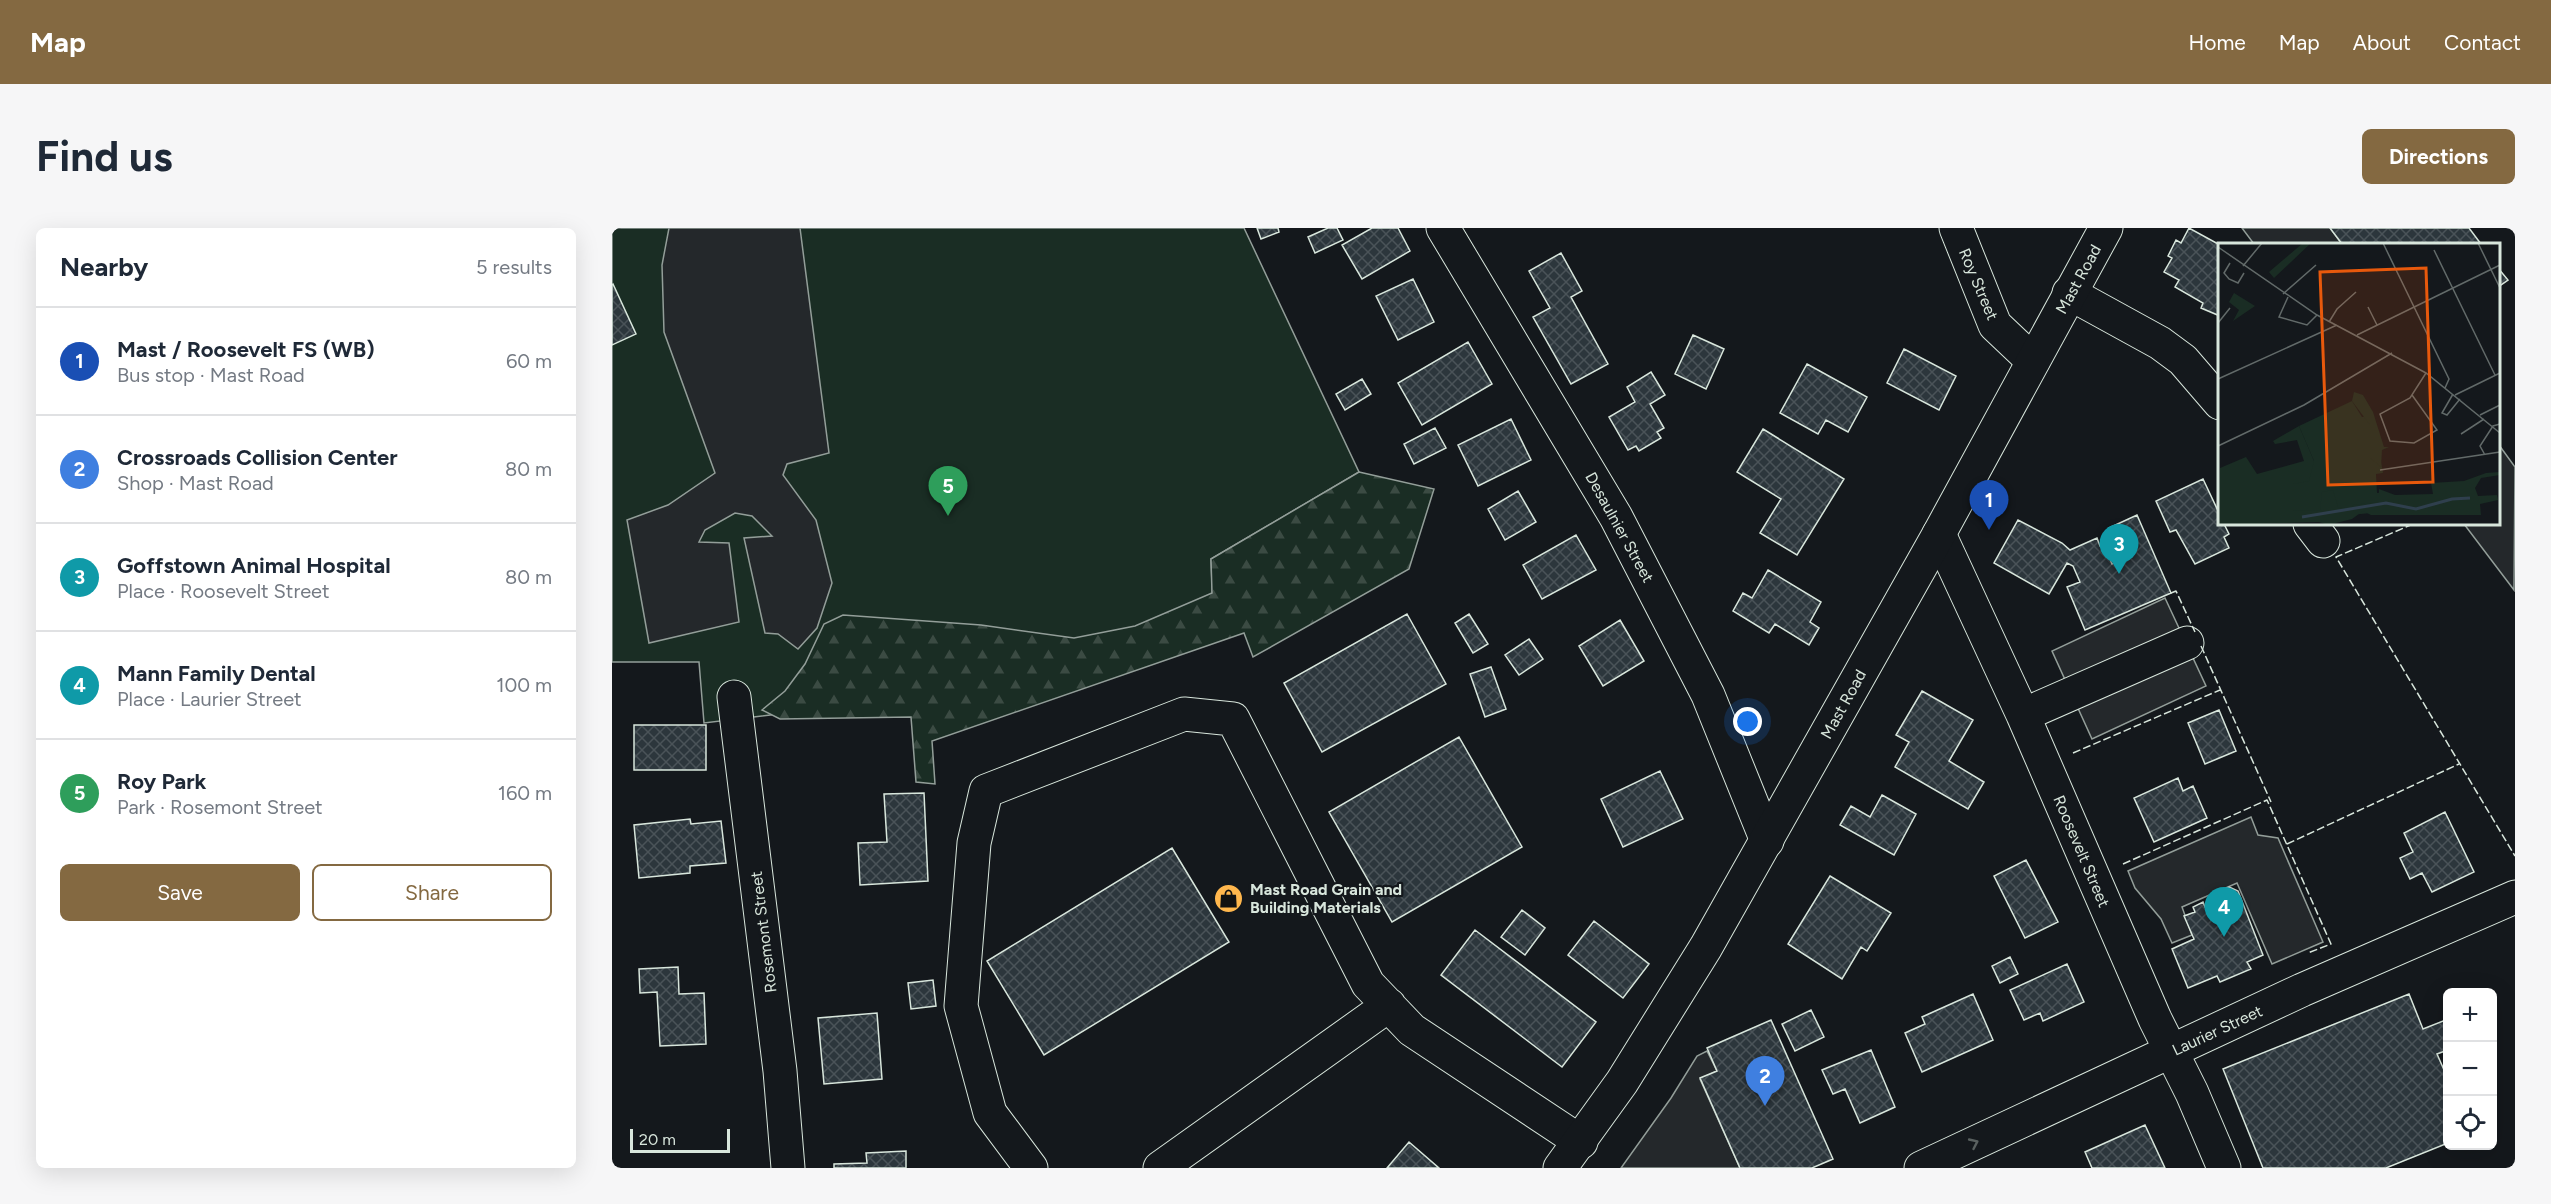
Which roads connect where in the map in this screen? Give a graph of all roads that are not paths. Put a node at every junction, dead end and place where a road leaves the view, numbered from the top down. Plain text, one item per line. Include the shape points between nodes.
1 (1443, 228) edge
2 (1956, 228) edge
3 (2106, 228) edge
4 (2069, 293) junction
5 (2033, 361) junction
6 (2218, 401) edge
7 (1939, 534) junction
8 (2187, 643) dead end
9 (734, 697) dead end
10 (2023, 715) junction
11 (1767, 841) junction
12 (2515, 897) edge
13 (1389, 1005) junction
14 (2171, 1052) junction
15 (1581, 1142) junction
16 (788, 1168) edge
17 (1031, 1168) edge
18 (1160, 1168) edge
19 (1560, 1168) edge
20 (1921, 1168) edge
21 (2224, 1168) edge

1 - 11 street, Desaulnier Street via 1616,517 1707,695
2 - 5 street, Roy Street via 1995,325
3 - 4 street, Mast Road
4 - 5 street, Mast Road
4 - 6 street via 2160,343 2183,360
5 - 7 street, Mast Road
7 - 10 street, Roosevelt Street
7 - 11 street, Mast Road
8 - 10 street
9 - 16 street, Rosemont Street via 780,1071
10 - 14 street, Roosevelt Street
11 - 15 street, Mast Road via 1706,947
12 - 14 street, Laurier Street
13 - 15 street via 1412,1030
13 - 17 street via 1368,984 1233,719 1184,714 986,791 974,843 962,1006 990,1113
13 - 18 street
20 -> 14 street, Laurier Street
14 - 21 street, Roosevelt Street
15 - 19 street, Mast Road

